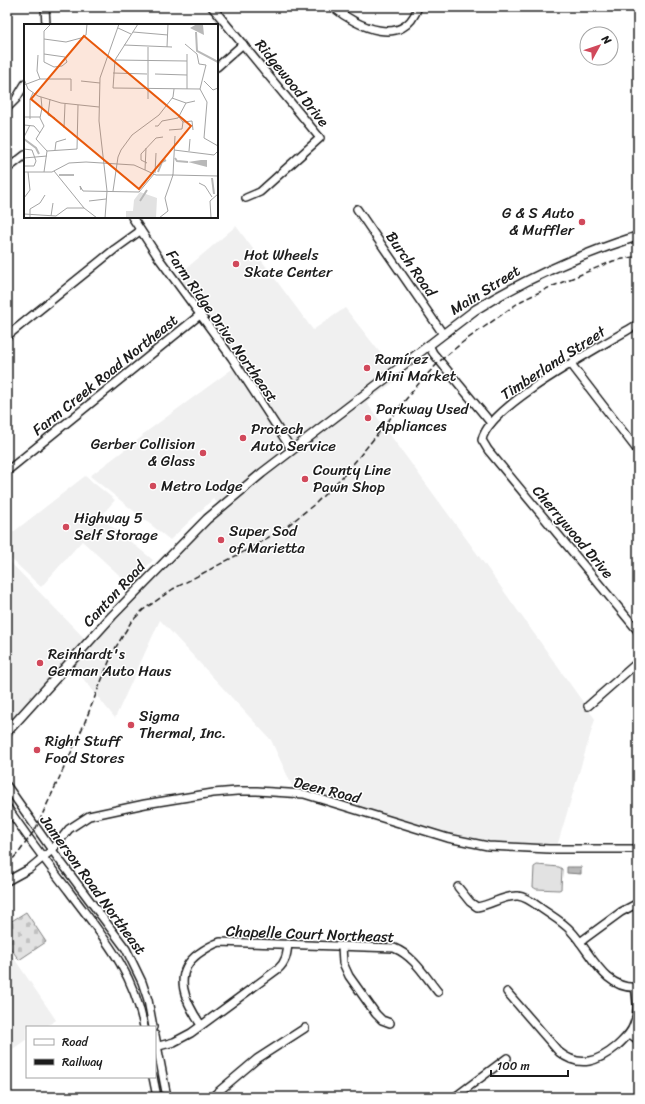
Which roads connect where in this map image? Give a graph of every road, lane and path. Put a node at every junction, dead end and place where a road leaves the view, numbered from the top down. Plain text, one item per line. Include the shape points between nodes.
1 (45, 7) edge
2 (212, 7) edge
3 (333, 7) edge
4 (418, 7) edge
5 (46, 24) edge
6 (243, 44) junction
7 (218, 66) edge
8 (24, 86) edge
9 (7, 108) edge
10 (24, 156) edge
11 (7, 169) edge
12 (246, 198) dead end
13 (356, 209) dead end
14 (133, 218) edge
15 (140, 231) junction
16 (638, 236) edge
17 (201, 314) junction
18 (638, 324) edge
19 (443, 334) junction
20 (7, 336) edge
21 (429, 345) junction
22 (571, 364) junction
23 (363, 396) joint
24 (491, 423) junction
25 (292, 450) junction
26 (488, 450) joint
27 (638, 451) edge
28 (7, 471) edge
29 (638, 631) edge
30 (638, 662) edge
31 (588, 706) dead end
32 (7, 732) edge
33 (7, 786) edge
34 (7, 807) edge
35 (638, 849) edge
36 (52, 850) junction
37 (42, 857) junction
38 (7, 881) edge
39 (458, 887) dead end
40 (638, 903) edge
41 (580, 942) junction
42 (288, 944) junction
43 (342, 946) junction
44 (637, 987) edge
45 (438, 992) dead end
46 (507, 992) dead end
47 (390, 1023) dead end
48 (201, 1025) junction
49 (144, 1026) edge
50 (153, 1026) edge
51 (304, 1028) dead end
52 (630, 1034) junction
53 (638, 1040) edge
54 (156, 1047) edge
55 (507, 1058) dead end
56 (153, 1078) edge
57 (157, 1097) edge
58 (167, 1097) edge
59 (212, 1097) edge
60 (455, 1097) edge

1 - 5 street
2 - 6 street, Ridgewood Drive
3 - 4 street via 353,22 374,30 387,31 401,28 409,22
6 - 7 street
6 - 12 street, Ridgewood Drive via 320,138 260,192
8 - 9 street
10 - 11 street
13 - 19 street, Burch Road
14 - 15 street, Farm Ridge Drive Northeast
15 - 17 street, Farm Ridge Drive Northeast
15 - 20 street
16 - 19 main road, Main Street via 521,283 475,310
17 - 25 street, Farm Ridge Drive Northeast
17 - 28 street, Farm Creek Road Northeast
18 - 22 street, Timberland Street
19 - 21 main road, Main Street
21 - 23 main road, Main Street
21 - 24 street
22 - 24 street, Timberland Street via 515,401
22 - 27 street
23 - 25 main road, Canton Road
24 - 26 street, Timberland Street via 482,440
25 - 32 main road, Canton Road via 206,519 112,616
26 - 29 street, Cherrywood Drive
30 - 31 street
33 - 36 street, Jamerson Road Northeast
34 - 37 street, Jamerson Road Northeast
35 - 36 street, Deen Road via 549,850 490,846 448,838 304,794 257,790 213,793 89,816 69,829
36 - 37 street, Deen Road
36 - 50 street, Jamerson Road Northeast via 130,956 145,991
37 - 38 street, Deen Road via 29,869
37 - 49 street, Jamerson Road Northeast via 120,961 135,995
39 - 41 street via 477,907 512,896 528,899 560,921
40 - 41 street via 621,912
41 - 44 street via 609,979 624,987
42 - 43 street, Chapelle Court Northeast
42 - 48 street via 284,962 278,969
42 - 48 street, Chapelle Court Northeast via 220,942 193,957 185,967 182,978 190,1006
43 - 45 street, Chapelle Court Northeast via 387,947 401,951 414,961
43 - 47 street via 344,969 348,976 376,1014
44 - 52 street via 637,1015
46 - 52 street via 554,1047 570,1059 582,1062 600,1058
48 - 54 street via 182,1038
51 - 59 street via 257,1060
52 - 53 street
54 - 58 street
55 - 60 street
56 - 57 street

